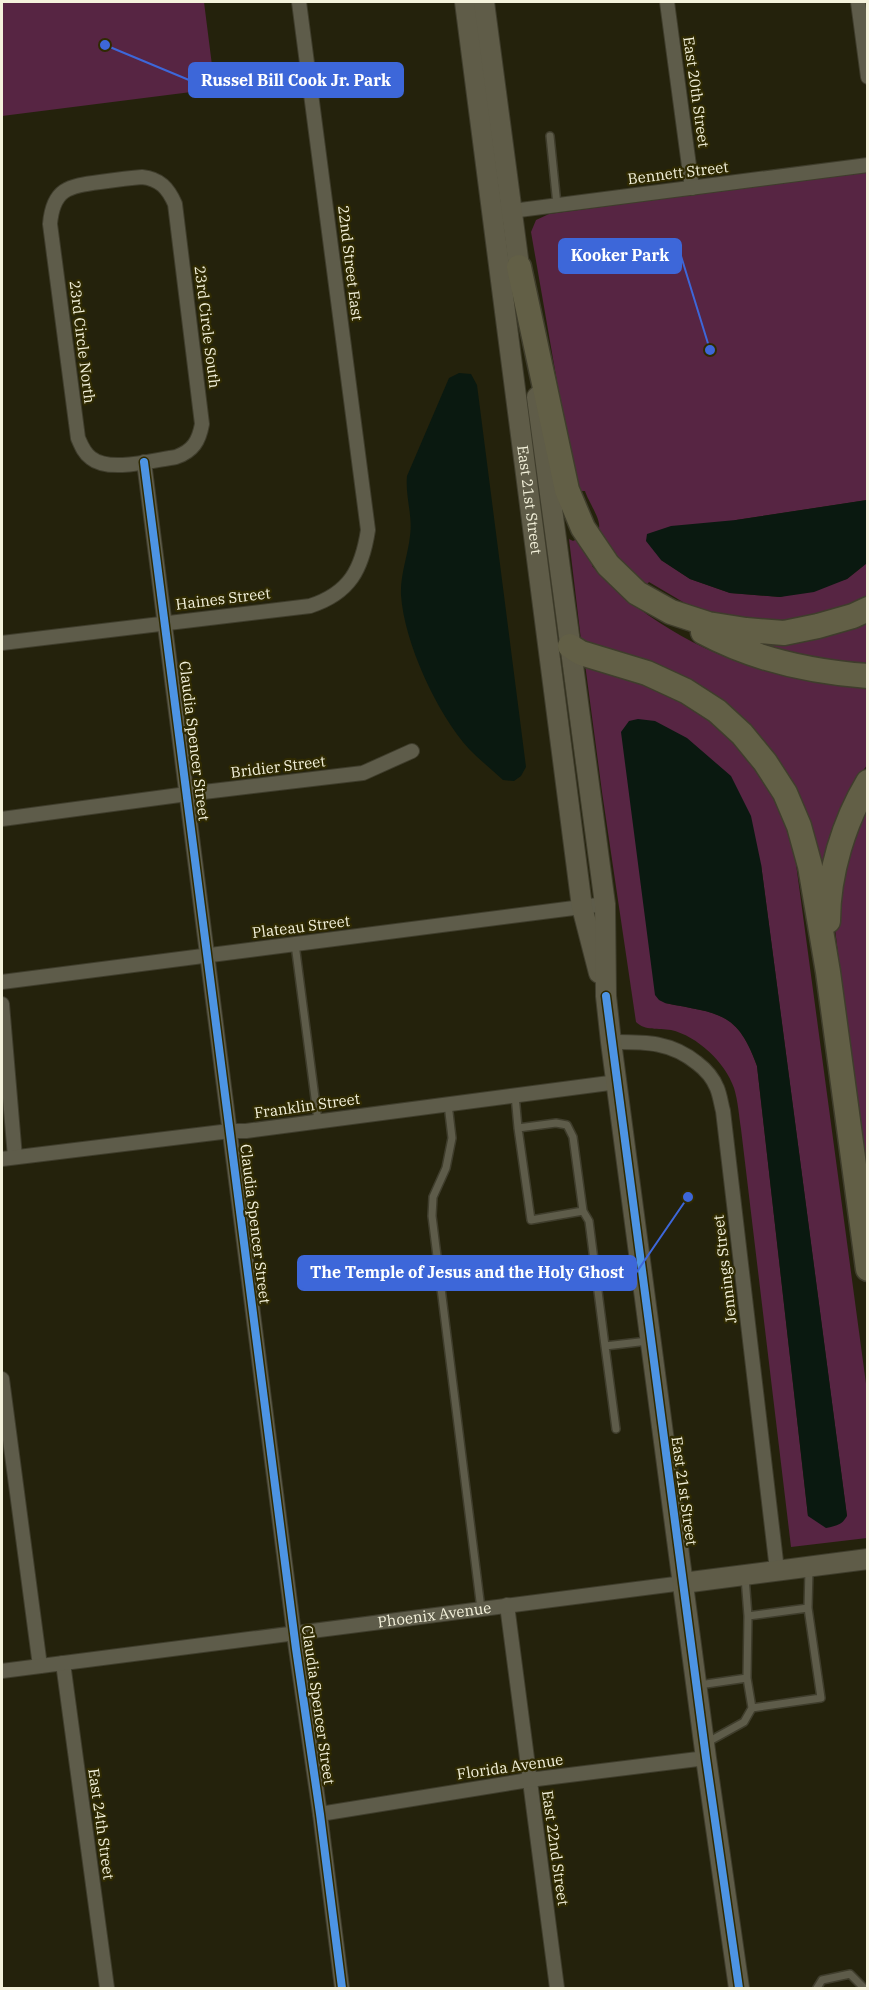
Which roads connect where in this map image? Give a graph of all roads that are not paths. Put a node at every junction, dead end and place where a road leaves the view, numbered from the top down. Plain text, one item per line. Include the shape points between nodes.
1 (299, 2) edge
2 (465, 2) edge
3 (484, 2) edge
4 (667, 2) edge
5 (858, 2) edge
6 (867, 77) edge
7 (550, 136) dead end
8 (867, 165) edge
9 (77, 185) joint
10 (692, 188) junction
11 (557, 205) junction
12 (512, 210) junction
13 (492, 213) junction
14 (519, 267) junction
15 (144, 462) junction
16 (368, 530) joint
17 (867, 609) edge
18 (671, 612) junction
19 (545, 614) junction
20 (165, 623) junction
21 (2, 643) edge
22 (570, 645) junction
23 (867, 676) edge
24 (412, 751) dead end
25 (867, 782) edge
26 (187, 794) junction
27 (2, 819) edge
28 (605, 904) junction
29 (582, 907) junction
30 (295, 944) junction
31 (207, 956) junction
32 (828, 972) junction
33 (2, 982) edge
34 (606, 996) junction
35 (2, 1004) edge
36 (611, 1042) junction
37 (617, 1082) junction
38 (515, 1095) junction
39 (448, 1104) junction
40 (318, 1121) junction
41 (518, 1128) junction
42 (230, 1131) junction
43 (8, 1158) edge
44 (584, 1211) junction
45 (595, 1263) junction
46 (867, 1269) edge
47 (544, 1270) dead end
48 (651, 1341) junction
49 (605, 1346) junction
50 (2, 1379) edge
51 (616, 1429) dead end
52 (867, 1559) edge
53 (809, 1566) junction
54 (777, 1570) junction
55 (745, 1574) junction
56 (683, 1583) junction
57 (507, 1605) junction
58 (808, 1608) junction
59 (482, 1609) junction
60 (748, 1616) junction
61 (294, 1633) junction
62 (63, 1663) junction
63 (40, 1666) junction
64 (2, 1671) edge
65 (747, 1678) junction
66 (696, 1686) junction
67 (752, 1708) junction
68 (705, 1751) junction
69 (529, 1780) junction
70 (320, 1814) junction
71 (107, 1989) edge
72 (342, 1989) edge
73 (557, 1989) edge
74 (739, 1989) edge
75 (817, 1989) edge
76 (864, 1989) edge

1 - 16 street, 22nd Street East
2 - 13 main road, East 21st Street
3 - 12 main road, East 21st Street
4 - 10 street, East 20th Street
5 - 6 street
7 - 11 lane
8 - 10 street, Bennett Street
9 - 15 street, 23rd Circle North via 56,199 50,224 78,438 92,459 102,464
9 - 15 street, 23rd Circle South via 154,178 170,192 175,204 202,424 194,447 186,453
10 - 11 street, Bennett Street
11 - 12 street, Bennett Street
12 - 13 street, Bennett Street
12 - 14 main road, East 21st Street
13 - 19 main road, East 21st Street
14 - 18 highway via 567,490 583,528 609,565 637,593
14 - 22 main road, East 21st Street
15 - 20 street, Claudia Spencer Street
16 - 20 street, Haines Street via 364,556 355,574 324,601 310,606
17 - 18 highway via 844,619 784,633 708,624
18 - 23 highway via 705,634 747,651 823,672
19 - 22 main road
19 - 29 main road, East 21st Street
20 - 21 street, Haines Street
20 - 26 street, Claudia Spencer Street
22 - 28 main road, East 21st Street
22 - 32 highway via 581,653 647,673 686,691 734,726 765,762 800,826
24 - 26 street, Bridier Street via 363,773
25 - 32 highway via 854,805 832,876
26 - 27 street, Bridier Street
26 - 31 street, Claudia Spencer Street
28 - 29 street, Plateau Street
28 - 34 main road, East 21st Street
29 - 30 street, Plateau Street
29 - 34 main road, East 21st Street
30 - 31 street, Plateau Street
30 - 40 lane
31 - 33 street, Plateau Street
31 - 42 street, Claudia Spencer Street
32 - 46 highway
34 - 36 main road, East 21st Street
35 - 43 street
36 - 37 main road, East 21st Street
36 - 54 street, Jennings Street via 668,1046 687,1054 706,1070 717,1088
37 - 38 street, Franklin Street
37 - 48 main road, East 21st Street
38 - 39 street, Franklin Street
38 - 41 lane
39 - 40 street, Franklin Street
39 - 59 lane via 452,1138 446,1168 432,1197 432,1216
40 - 42 street, Franklin Street
41 - 44 lane via 567,1125 573,1137
41 - 44 lane via 531,1220
42 - 43 street, Franklin Street
42 - 61 street, Claudia Spencer Street
44 - 45 lane
45 - 47 lane
45 - 49 lane
48 - 49 lane
48 - 56 main road, East 21st Street
49 - 51 lane
50 - 63 street
52 - 53 main road, Phoenix Avenue
53 - 54 main road, Phoenix Avenue
53 - 58 lane
54 - 55 main road, Phoenix Avenue
55 - 56 main road, Phoenix Avenue
55 - 60 lane
56 - 57 street, Phoenix Avenue
56 - 66 main road, East 21st Street
57 - 59 street, Phoenix Avenue
57 - 69 street, East 22nd Street
58 - 60 lane
58 - 67 lane via 821,1698
59 - 61 street, Phoenix Avenue
60 - 65 lane
61 - 62 street, Phoenix Avenue
61 - 70 street, Claudia Spencer Street
62 - 63 street, Phoenix Avenue
62 - 71 street, East 24th Street
63 - 64 street, Phoenix Avenue
65 - 66 lane
65 - 67 lane
66 - 68 main road, East 21st Street
67 - 68 lane via 744,1722
68 - 69 street, Florida Avenue
68 - 74 main road, East 21st Street
69 - 70 street, Florida Avenue
69 - 73 street, East 22nd Street
70 - 72 street, Claudia Spencer Street
75 - 76 lane via 822,1980 850,1974

